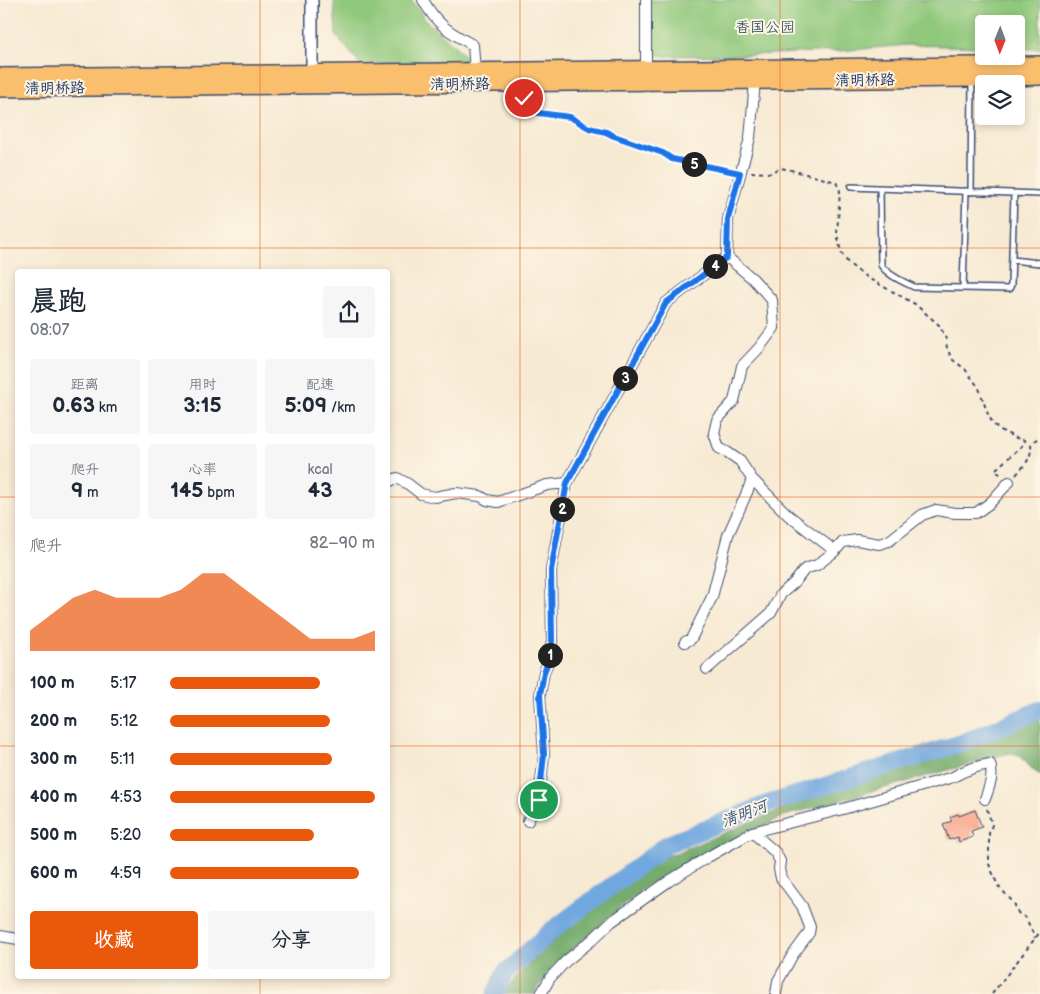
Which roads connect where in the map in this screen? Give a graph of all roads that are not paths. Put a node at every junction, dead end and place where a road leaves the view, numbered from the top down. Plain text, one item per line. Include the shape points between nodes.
1 (312, 0) edge
2 (423, 0) edge
3 (646, 0) edge
4 (1040, 64) edge
5 (646, 69) junction
6 (475, 71) junction
7 (972, 72) junction
8 (0, 76) edge
9 (1040, 77) edge
10 (312, 79) junction
11 (755, 81) junction
12 (0, 89) edge
13 (851, 187) dead end
14 (880, 188) junction
15 (969, 192) junction
16 (1014, 194) junction
17 (1040, 194) edge
18 (727, 257) junction
19 (1012, 260) junction
20 (1040, 263) edge
21 (963, 288) junction
22 (752, 479) junction
23 (390, 481) edge
24 (1009, 482) road end
25 (567, 483) junction
26 (835, 552) junction
27 (685, 642) dead end
28 (707, 669) dead end
29 (985, 799) road end
30 (528, 821) dead end
31 (752, 832) junction
32 (0, 936) edge
33 (15, 938) edge
34 (541, 994) edge
35 (776, 994) edge

1 - 10 street
2 - 6 street via 449,32 473,45
3 - 5 street
4 - 7 main road, 清明桥路
5 - 6 main road, 清明桥路
5 - 7 main road, 清明桥路
6 - 10 main road, 清明桥路
7 - 9 main road, 清明桥路
7 - 11 main road, 清明桥路
7 - 15 lane
8 - 10 main road, 清明桥路
10 - 11 main road, 清明桥路 via 517,84
10 - 12 main road, 清明桥路
11 - 18 street via 750,138 728,219
13 - 14 lane
14 - 15 lane
14 - 21 lane via 881,265 884,269 914,287
15 - 16 lane
15 - 21 lane
16 - 17 lane
16 - 19 lane
18 - 22 street via 772,300 774,328 742,366 734,401 717,420 714,433 719,448 740,462
18 - 25 street via 666,303
19 - 20 lane
19 - 21 lane via 1009,289
22 - 26 street via 788,515
22 - 27 street via 728,535 712,597 691,639
23 - 25 street via 397,478 421,494 435,497 456,493 498,502 547,485
24 - 26 street via 976,513 936,510 922,515 889,541 879,544 857,540 843,542
25 - 30 street via 551,570 552,641 540,695 544,754 539,800
26 - 28 street via 817,566 805,569 781,594 772,613
29 - 31 street via 992,777 990,764 843,809
31 - 34 street via 669,881 611,922 566,961
31 - 35 street via 775,852 782,878 802,906 810,927 809,934 778,981
32 - 33 street

